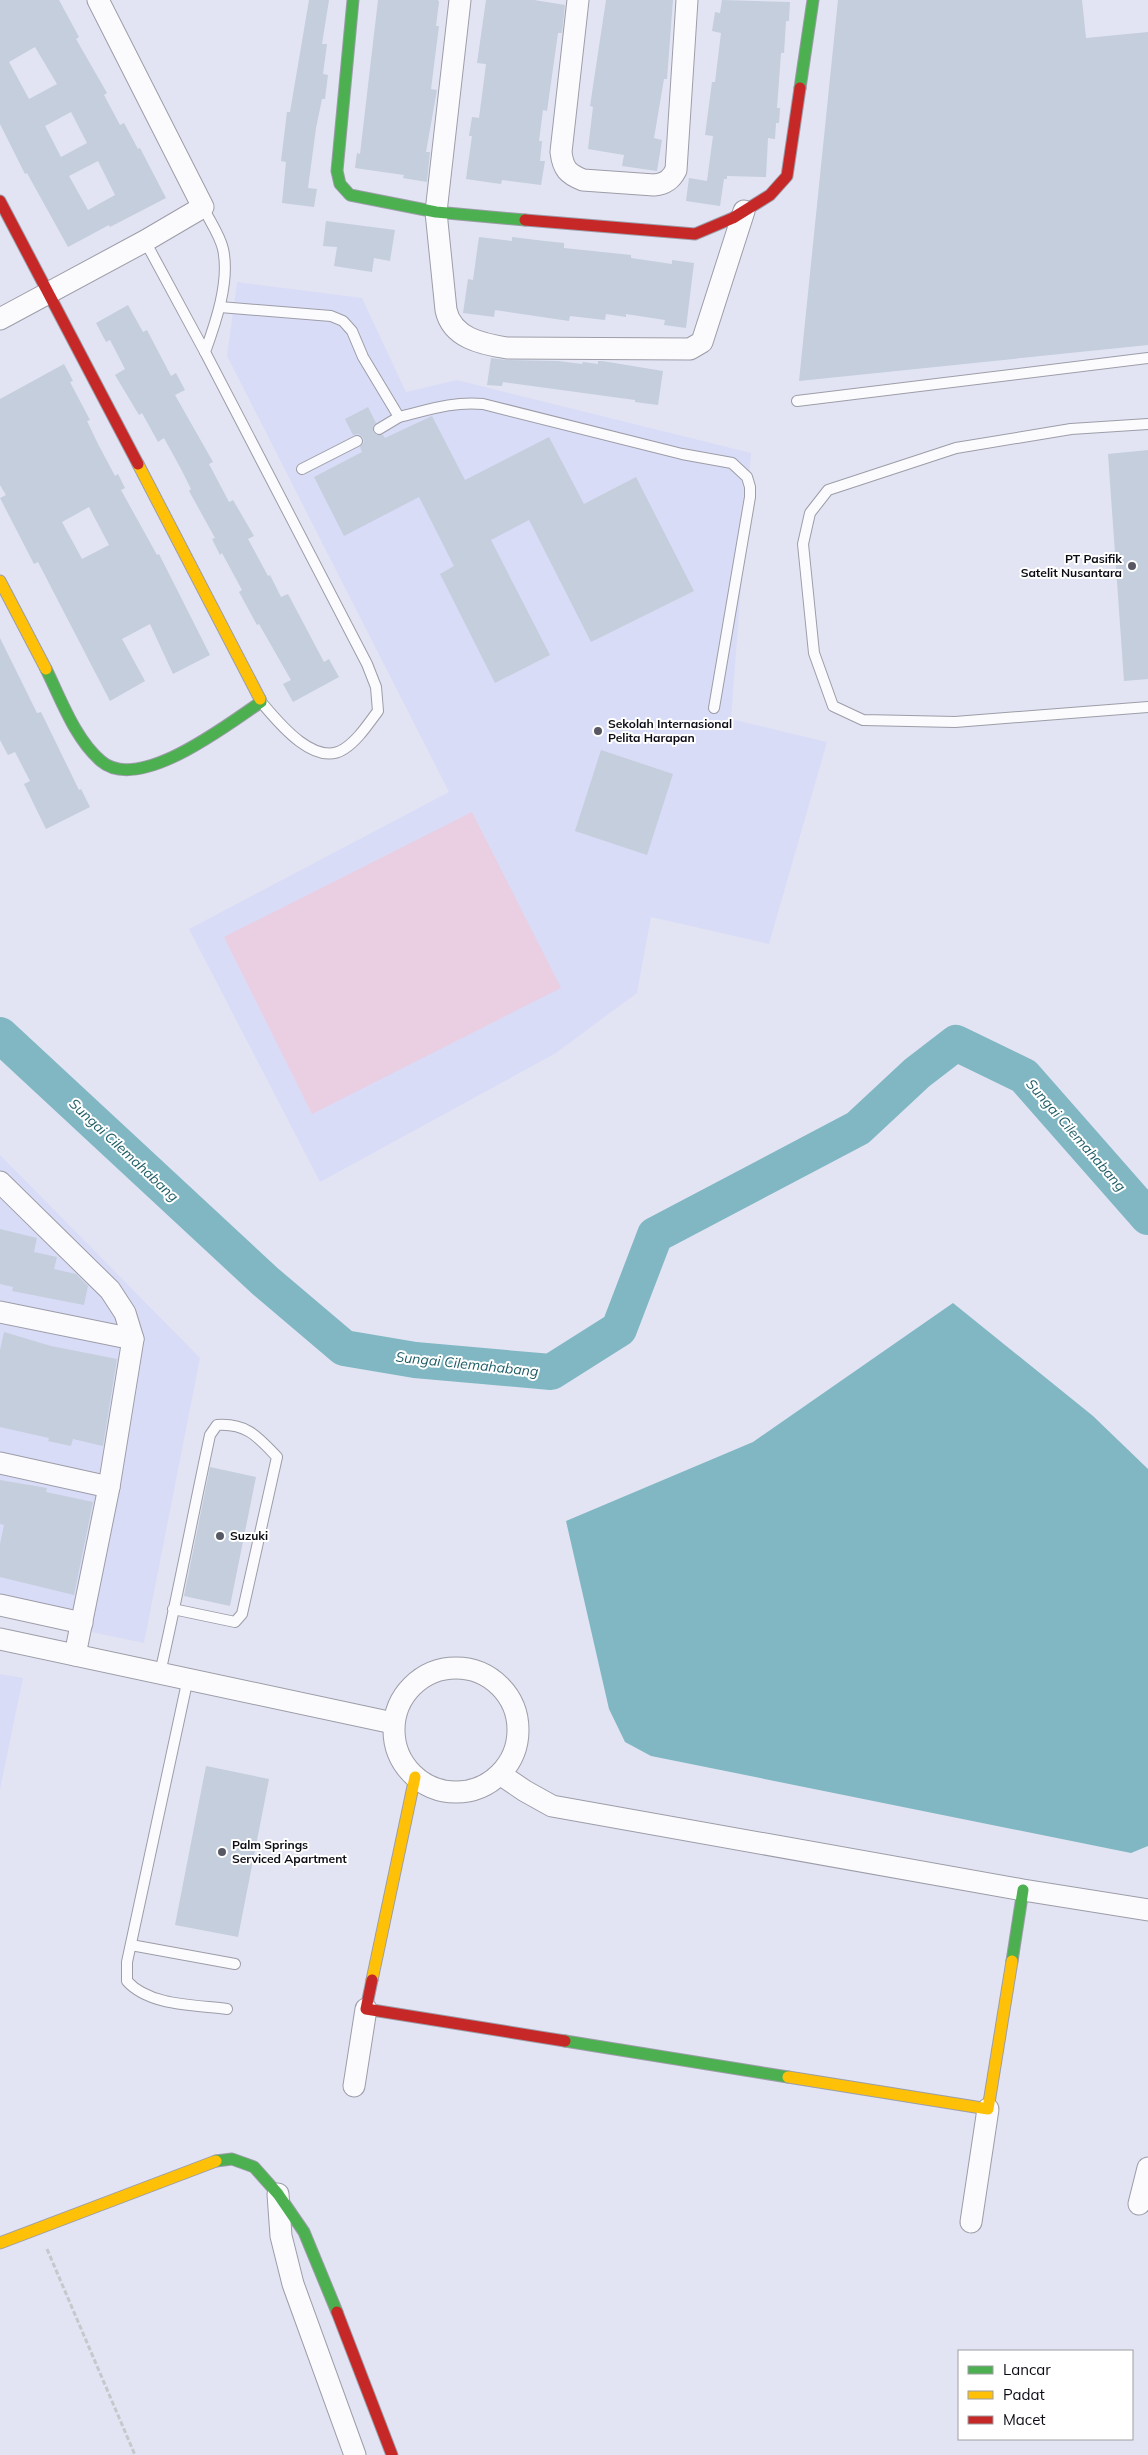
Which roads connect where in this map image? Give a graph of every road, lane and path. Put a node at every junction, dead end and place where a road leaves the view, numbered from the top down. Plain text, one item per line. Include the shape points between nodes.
1 (98, 0) edge
2 (353, 0) edge
3 (460, 0) edge
4 (578, 0) edge
5 (687, 0) edge
6 (813, 0) edge
7 (0, 201) edge
8 (203, 207) junction
9 (744, 211) junction
10 (436, 212) junction
11 (145, 242) junction
12 (50, 293) junction
13 (220, 307) junction
14 (0, 319) edge
15 (206, 352) junction
16 (1148, 358) edge
17 (797, 400) dead end
18 (400, 418) junction
19 (1148, 424) edge
20 (379, 429) dead end
21 (357, 441) dead end
22 (302, 469) dead end
23 (0, 581) edge
24 (261, 702) junction
25 (1148, 707) edge
26 (714, 708) dead end
27 (0, 1182) edge
28 (0, 1312) edge
29 (133, 1339) junction
30 (0, 1463) edge
31 (109, 1487) junction
32 (0, 1605) edge
33 (173, 1609) junction
34 (82, 1623) junction
35 (0, 1639) edge
36 (75, 1655) junction
37 (160, 1673) junction
38 (188, 1678) junction
39 (394, 1722) junction
40 (500, 1774) junction
41 (415, 1777) junction
42 (1023, 1890) junction
43 (1148, 1910) edge
44 (131, 1945) junction
45 (235, 1964) dead end
46 (227, 2009) dead end
47 (366, 2009) junction
48 (354, 2086) dead end
49 (988, 2109) junction
50 (1148, 2168) edge
51 (278, 2194) junction
52 (1139, 2204) dead end
53 (971, 2222) dead end
54 (38, 2228) junction
55 (0, 2243) edge
56 (135, 2455) edge
57 (355, 2455) edge
58 (392, 2455) edge

1 - 8 street
2 - 10 street via 337,171 340,184 350,195
3 - 10 street
4 - 5 street via 562,165 573,176 583,180 654,185 669,180 676,170
6 - 9 street via 787,176 774,192
7 - 12 street
8 - 11 street
8 - 13 lane via 223,249
9 - 10 street via 695,234
9 - 10 street via 702,342 690,349 676,350 507,348 478,344 448,319
11 - 12 street
11 - 15 lane
12 - 14 street
12 - 24 street
13 - 15 lane
13 - 18 lane via 331,316 343,321 352,331 363,358
15 - 24 lane via 367,664 376,687 378,711 343,750 328,754 288,733
16 - 17 lane
18 - 20 lane
18 - 26 lane via 442,405 483,404 682,454 732,463 740,469 750,487 750,497
19 - 25 lane via 1071,429 956,448 828,490 810,513 803,544 814,654 833,706 863,720 955,722
21 - 22 lane
23 - 24 street via 80,735 94,755 108,766 127,771 192,748
27 - 29 street via 110,1290 125,1313
28 - 29 street
29 - 31 street
30 - 31 street
31 - 34 street
32 - 34 street
33 - 33 lane via 210,1435 217,1425 243,1426 277,1457 242,1614 235,1622
33 - 37 lane
34 - 36 street
35 - 36 street
36 - 37 street
37 - 38 street
38 - 39 street
38 - 44 lane
39 - 40 street via 400,1702 412,1684 430,1672 451,1667 472,1669 492,1679 507,1694 516,1714 518,1735 512,1756
39 - 41 street via 398,1753
40 - 41 street via 468,1792 449,1792 431,1787
40 - 42 street via 552,1806
41 - 47 street
42 - 43 street
42 - 49 street
44 - 45 lane
44 - 46 lane via 127,1980 134,1988 162,2000
47 - 48 street
47 - 49 street
49 - 53 street
50 - 52 street
51 - 54 street via 248,2163 222,2159
51 - 57 street via 281,2236 290,2275
51 - 58 street via 304,2232 318,2262
54 - 55 street
54 - 56 path

